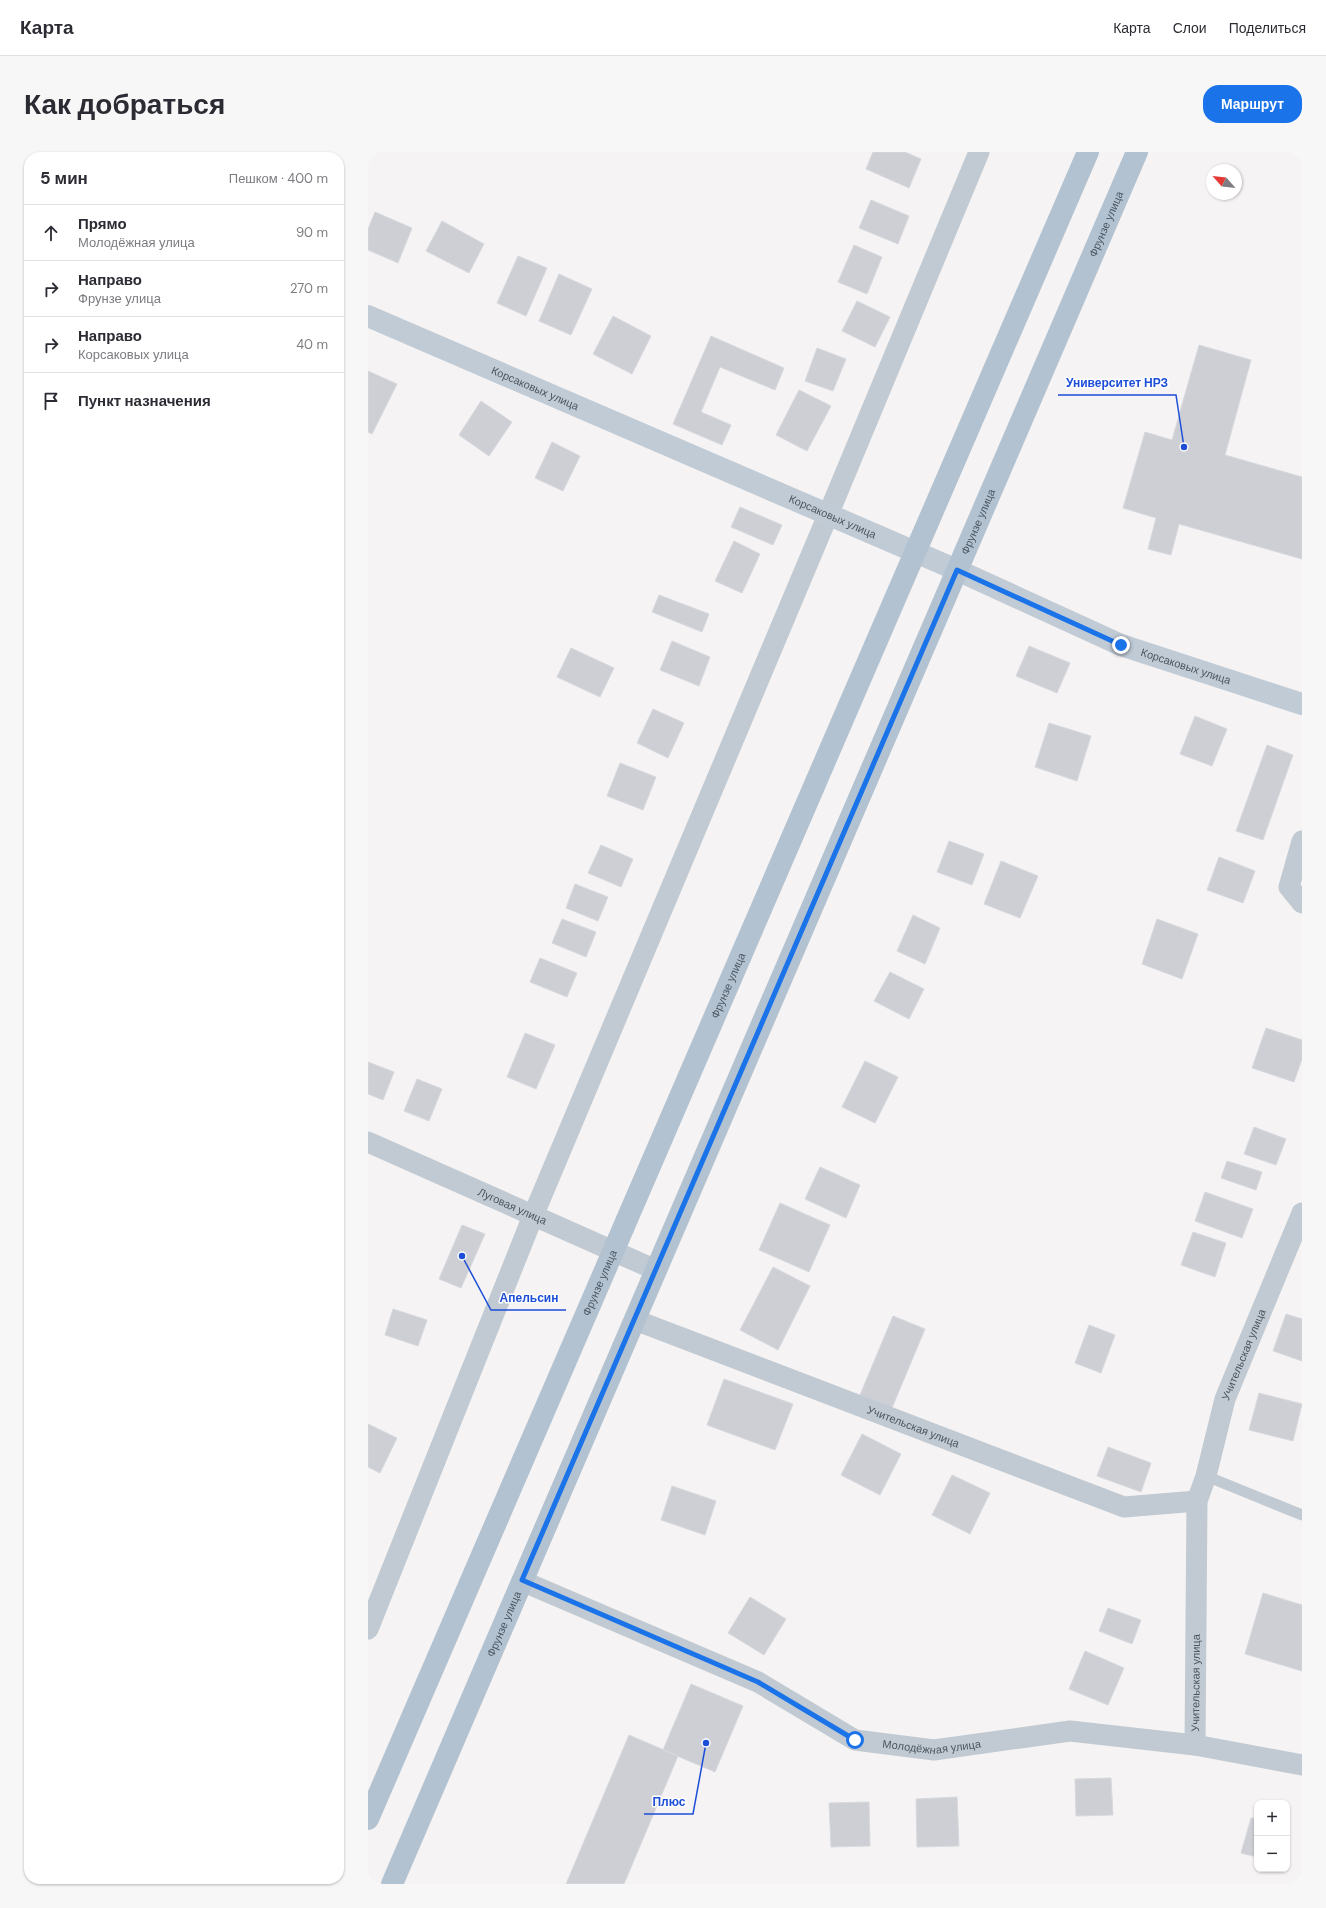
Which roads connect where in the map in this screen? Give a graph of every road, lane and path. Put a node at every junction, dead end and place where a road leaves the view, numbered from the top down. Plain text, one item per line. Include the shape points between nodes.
1 (979, 152) edge
2 (1088, 152) edge
3 (1137, 152) edge
4 (368, 316) edge
5 (828, 515) junction
6 (916, 553) junction
7 (957, 570) junction
8 (1302, 704) edge
9 (1302, 841) edge
10 (1302, 903) edge
11 (368, 1142) edge
12 (1302, 1213) edge
13 (533, 1216) junction
14 (613, 1251) junction
15 (656, 1270) junction
16 (635, 1320) junction
17 (1206, 1476) junction
18 (1197, 1501) junction
19 (1302, 1515) edge
20 (522, 1580) junction
21 (368, 1629) edge
22 (1195, 1744) junction
23 (1302, 1765) edge
24 (368, 1820) edge
25 (392, 1884) edge

1 - 5 street
2 - 6 main road, Фрунзе улица
3 - 7 main road, Фрунзе улица
4 - 5 street, Корсаковых улица
5 - 6 street, Корсаковых улица
5 - 13 street
6 - 7 street, Корсаковых улица
6 - 14 main road, Фрунзе улица
7 - 8 street, Корсаковых улица via 1121,645
7 - 15 main road, Фрунзе улица
9 - 10 street via 1289,887
11 - 13 street, Луговая улица
12 - 17 street, Учительская улица via 1225,1399
13 - 14 street, Луговая улица
13 - 21 street
14 - 15 street, Луговая улица
14 - 24 main road, Фрунзе улица
15 - 16 main road, Фрунзе улица
16 - 18 street, Учительская улица via 1124,1507
16 - 20 main road, Фрунзе улица
17 - 18 street, Учительская улица
17 - 19 lane
18 - 22 street, Учительская улица
20 - 22 street, Молодёжная улица via 758,1682 855,1740 934,1750 1070,1730
20 - 25 main road, Фрунзе улица
22 - 23 street, Молодёжная улица

